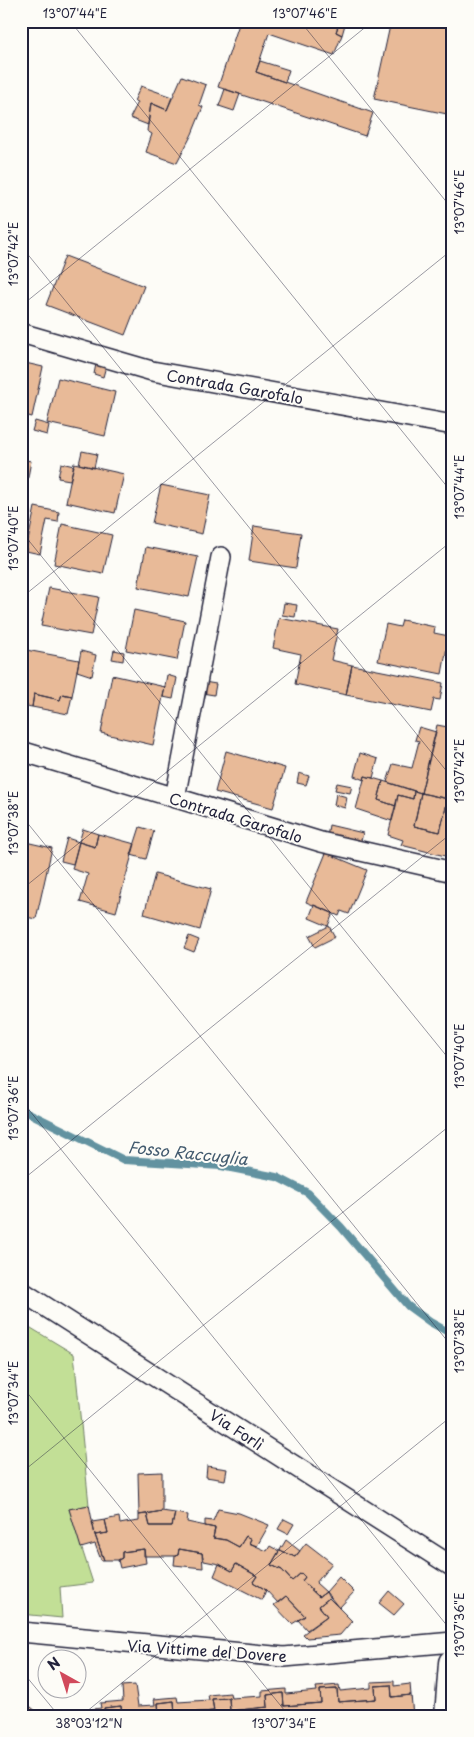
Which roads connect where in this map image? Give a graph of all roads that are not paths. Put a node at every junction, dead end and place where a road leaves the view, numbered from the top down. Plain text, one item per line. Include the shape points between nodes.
1 (21, 333) edge
2 (453, 425) edge
3 (221, 557) dead end
4 (21, 751) edge
5 (175, 798) junction
6 (453, 872) edge
7 (21, 1291) edge
8 (453, 1567) edge
9 (21, 1632) edge
10 (453, 1642) edge
11 (453, 1663) edge
12 (449, 1716) edge

1 - 2 street, Contrada Garofalo via 152,371
3 - 5 street
4 - 5 street, Contrada Garofalo
5 - 6 street, Contrada Garofalo via 321,842
7 - 8 street, Via Forlì
9 - 10 street, Via Vittime del Dovere via 284,1657
11 - 12 main road

